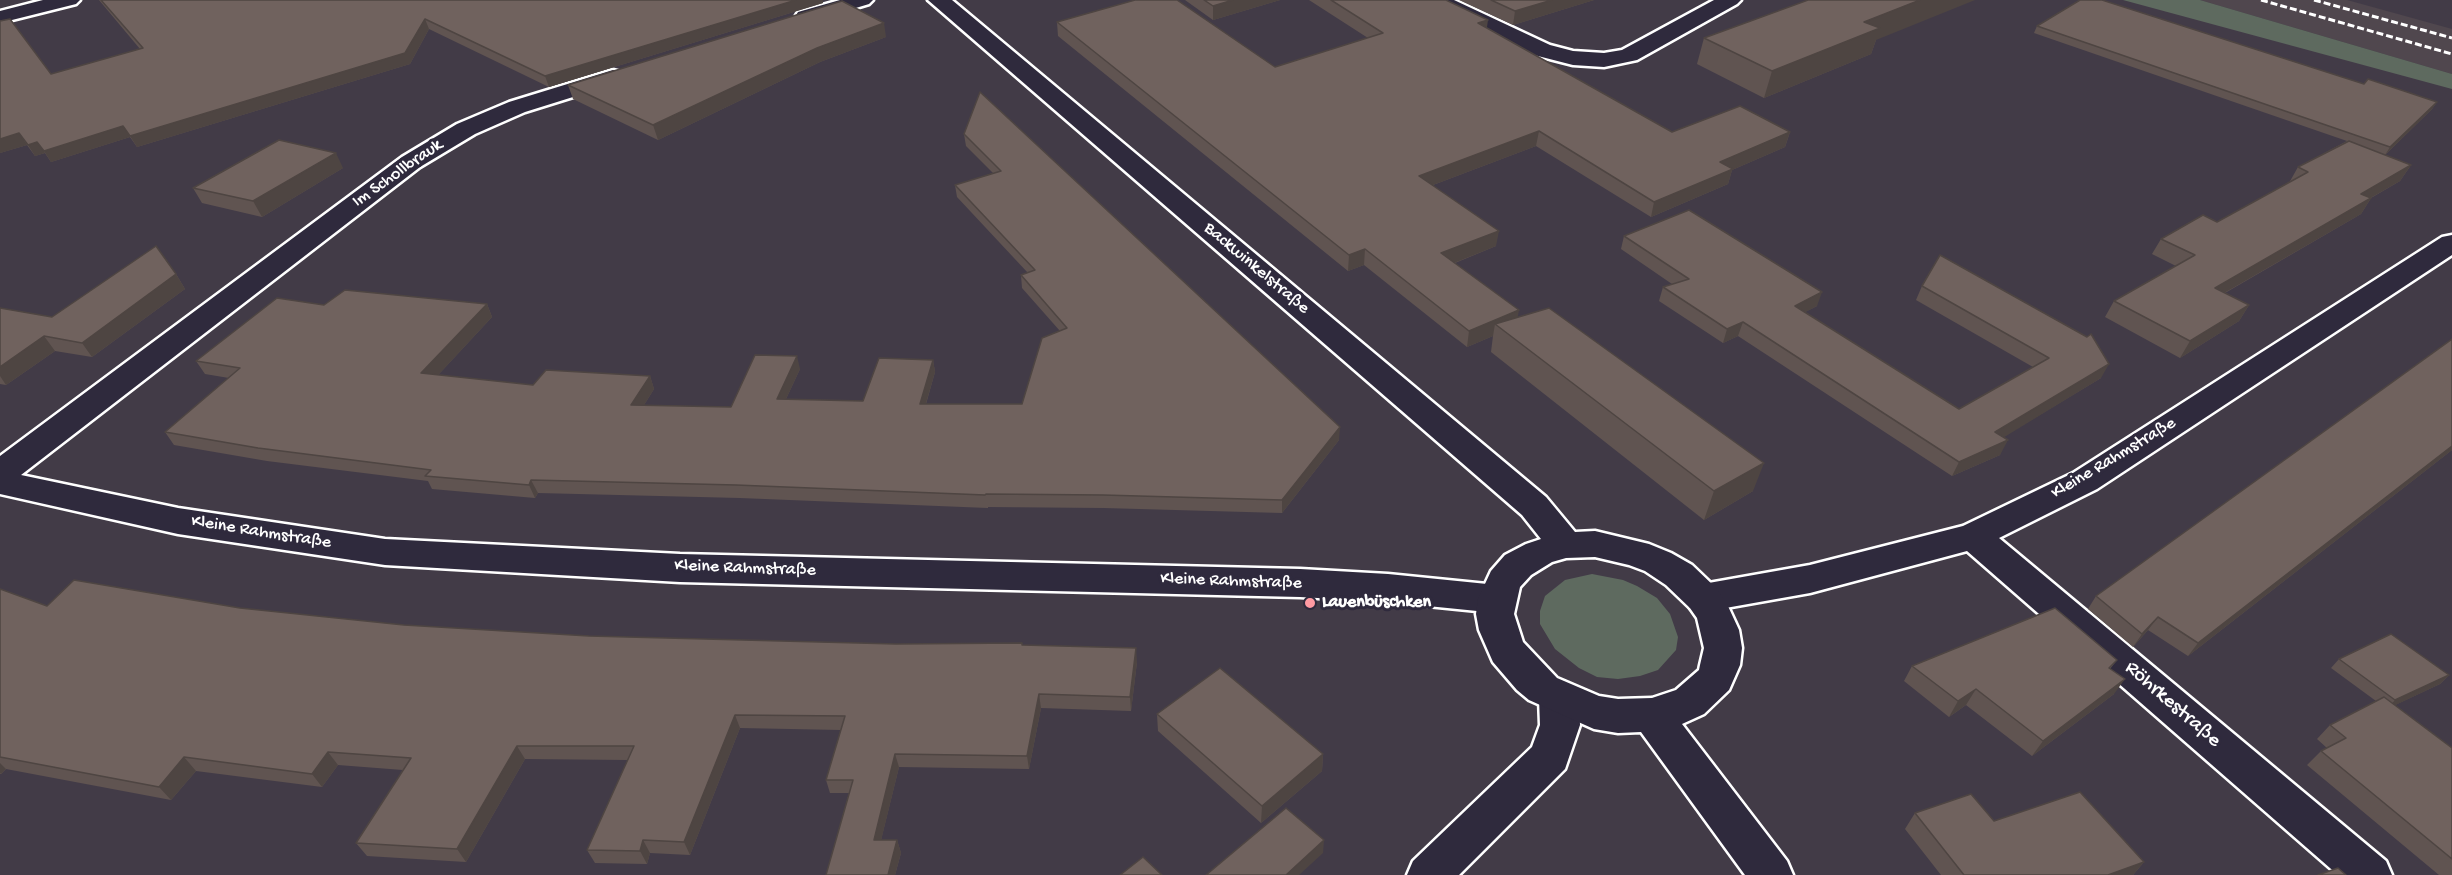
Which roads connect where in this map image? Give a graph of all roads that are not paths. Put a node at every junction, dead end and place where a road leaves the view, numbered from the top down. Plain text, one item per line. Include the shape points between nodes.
1 (69, 0) edge
2 (862, 0) edge
3 (939, 0) edge
4 (1437, 0) edge
5 (1730, 0) edge
6 (0, 17) edge
7 (784, 24) edge
8 (639, 69) edge
9 (2452, 243) edge
10 (0, 473) edge
11 (0, 482) edge
12 (1973, 536) junction
13 (1566, 545) junction
14 (1703, 598) junction
15 (1497, 599) junction
16 (1558, 698) junction
17 (1652, 715) junction
18 (1429, 875) edge
19 (1771, 875) edge
20 (2370, 875) edge

1 - 6 street
2 - 7 street
3 - 13 street, Backwinkelstraße via 1534,506
4 - 5 street via 1542,50 1604,60 1629,55
8 - 10 street, Im Schollbrauk via 517,107 465,129 411,162
9 - 12 street, Kleine Rahmstraße via 2085,481
11 - 15 street, Kleine Rahmstraße via 178,520 385,552 680,568 1300,583
12 - 14 street, Kleine Rahmstraße via 1810,579
12 - 20 street, Röhrkestraße
13 - 14 street via 1595,544 1636,553 1679,575
13 - 15 street via 1518,565 1504,581
14 - 17 street via 1720,630 1723,648 1715,679 1690,702
15 - 16 street via 1498,630 1507,651 1531,679
16 - 17 street via 1594,712
16 - 18 street via 1560,725 1550,757
17 - 19 street

